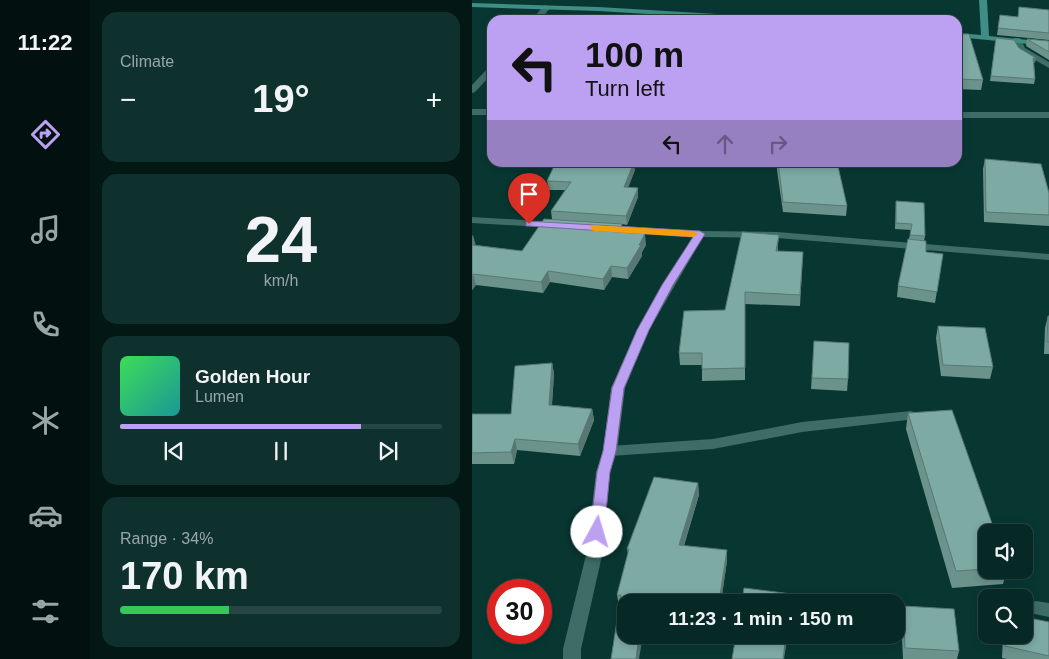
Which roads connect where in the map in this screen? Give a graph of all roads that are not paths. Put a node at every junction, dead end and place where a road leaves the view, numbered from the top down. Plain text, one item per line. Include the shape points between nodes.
1 (983, 0) edge
2 (472, 5) edge
3 (547, 7) junction
4 (540, 15) edge
5 (693, 15) edge
6 (962, 36) edge
7 (985, 38) junction
8 (1017, 40) junction
9 (1048, 44) edge
10 (1048, 66) edge
11 (487, 74) edge
12 (472, 90) edge
13 (472, 112) edge
14 (487, 112) edge
15 (962, 115) edge
16 (1048, 115) edge
17 (472, 220) edge
18 (571, 226) edge
19 (591, 227) edge
20 (700, 234) junction
21 (1048, 257) edge
22 (911, 416) edge
23 (610, 451) junction
24 (572, 659) edge

1 - 7 main road
2 - 3 main road
3 - 4 street
3 - 5 main road
6 - 7 main road
7 - 8 main road
8 - 9 main road
8 - 10 street via 1022,49
11 - 12 street
13 - 14 street
15 - 16 street
17 - 18 street
19 - 20 street
20 - 21 street via 776,235
20 - 23 street via 647,323 618,388
22 - 23 street via 802,427 713,444
23 - 24 street via 603,472 595,551

